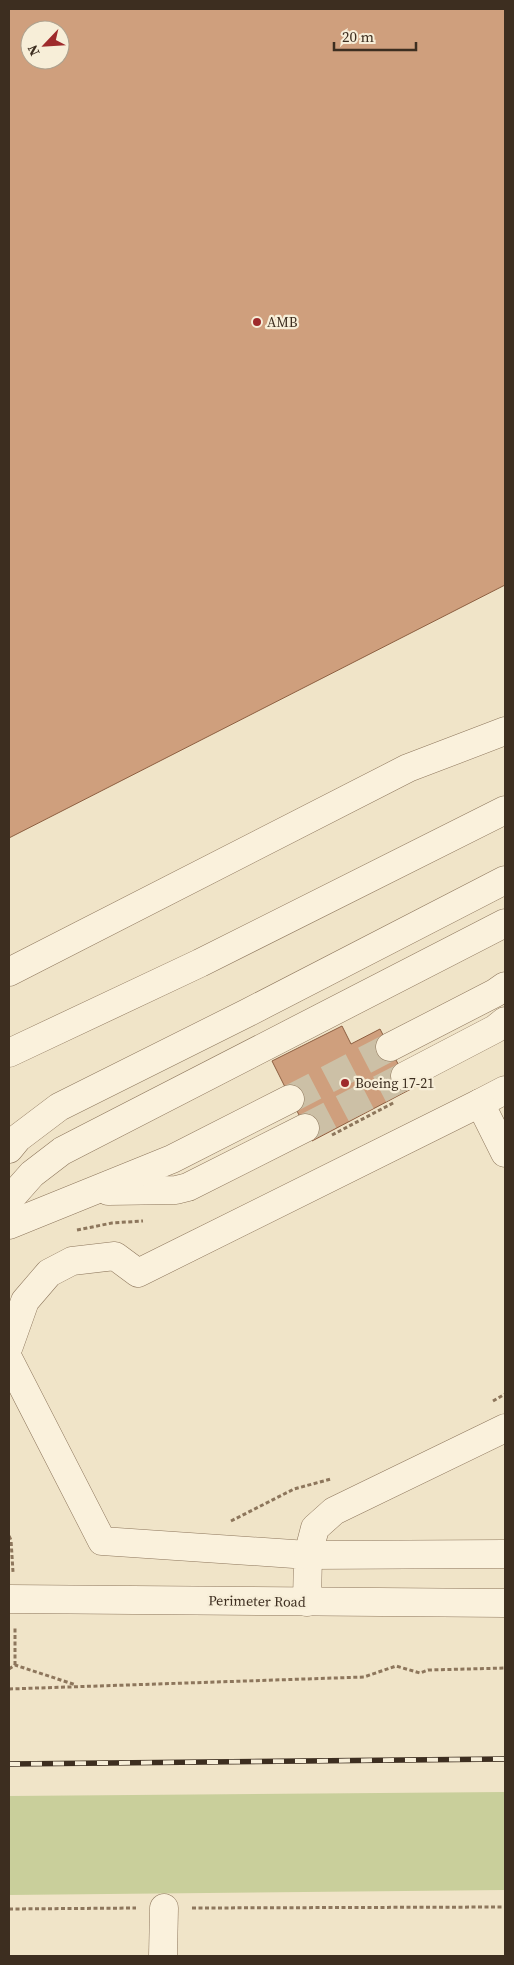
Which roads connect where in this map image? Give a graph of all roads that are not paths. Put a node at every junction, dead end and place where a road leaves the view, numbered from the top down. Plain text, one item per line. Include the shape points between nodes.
1 (505, 731) edge
2 (505, 810) edge
3 (505, 880) edge
4 (505, 923) edge
5 (9, 972) edge
6 (505, 986) edge
7 (505, 1020) edge
8 (390, 1047) tunnel mouth
9 (9, 1053) edge
10 (405, 1076) tunnel mouth
11 (505, 1090) edge
12 (290, 1098) tunnel mouth
13 (480, 1102) junction
14 (305, 1128) tunnel mouth
15 (9, 1149) edge
16 (505, 1153) edge
17 (91, 1192) junction
18 (9, 1200) edge
19 (9, 1225) edge
20 (9, 1346) edge
21 (9, 1360) edge
22 (505, 1428) edge
23 (505, 1554) edge
24 (308, 1555) junction
25 (12, 1599) edge
26 (307, 1602) junction
27 (505, 1604) edge
28 (164, 1908) road end
29 (163, 1956) edge

1 - 5 street via 408,768
2 - 9 street via 200,963
3 - 15 street via 59,1107 18,1138
4 - 18 street via 62,1151 32,1174
6 - 8 street
7 - 10 street via 495,1029
11 - 13 street
12 - 17 street via 172,1159
13 - 16 street
13 - 20 street via 138,1273 115,1256 72,1261 49,1273 26,1300
14 - 17 street via 188,1187
17 - 19 street
21 - 24 street via 102,1541
22 - 24 street via 334,1512 315,1528
23 - 24 street
24 - 26 street
25 - 26 street, Perimeter Road
26 - 27 street, Perimeter Road
28 - 29 street

